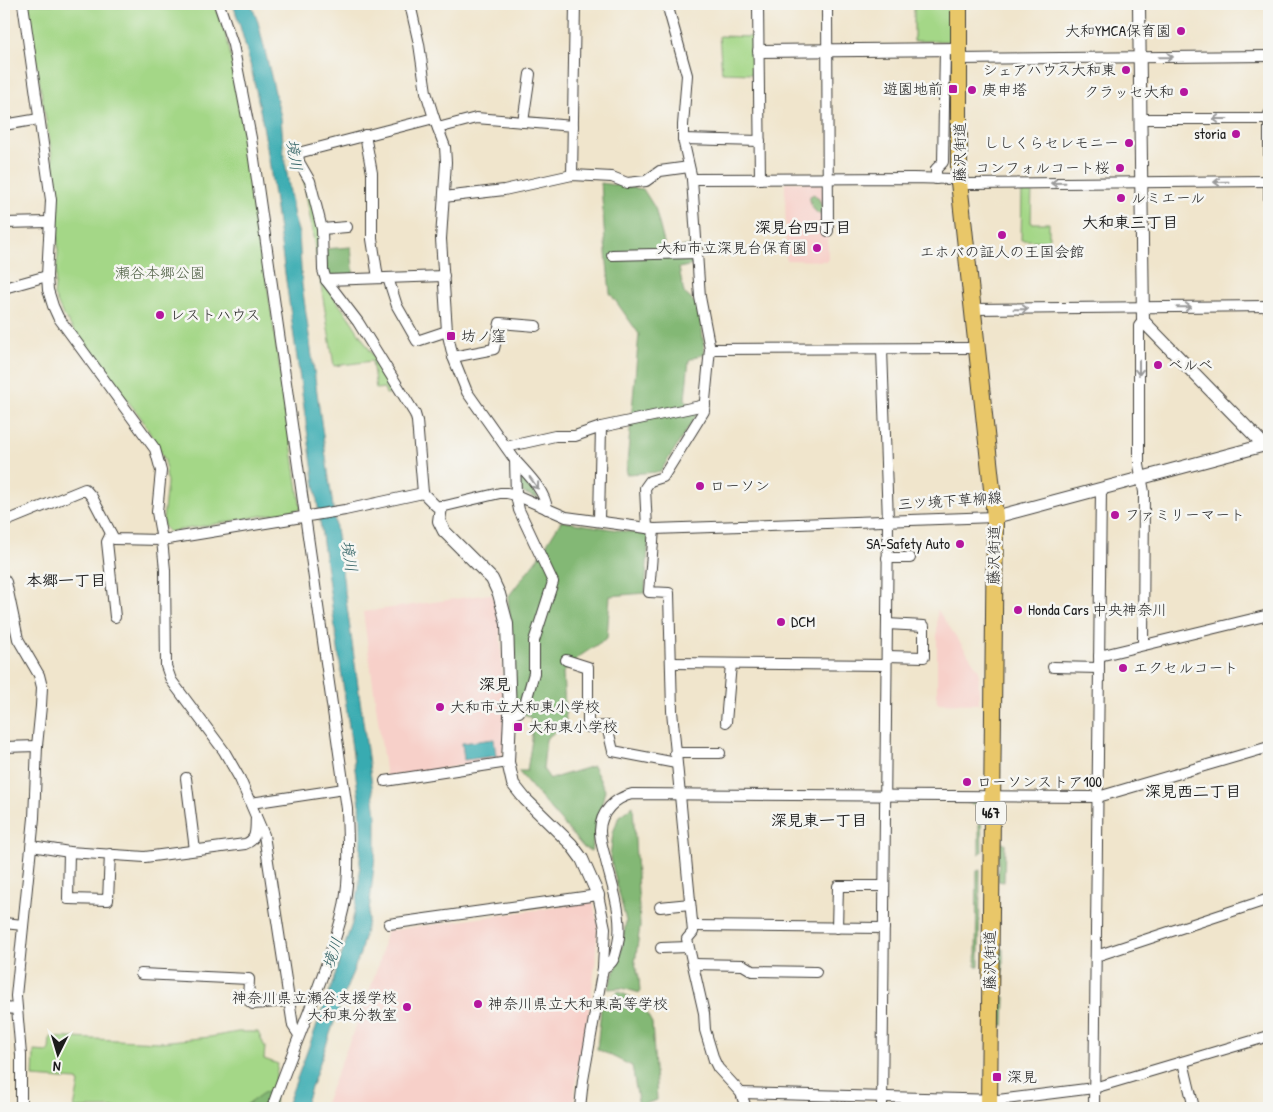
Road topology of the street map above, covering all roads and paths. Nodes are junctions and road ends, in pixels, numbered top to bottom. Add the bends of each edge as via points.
1 (23, 4) edge
2 (219, 4) edge
3 (410, 4) edge
4 (576, 4) edge
5 (666, 4) edge
6 (758, 4) edge
7 (827, 4) edge
8 (959, 4) edge
9 (1139, 4) edge
10 (827, 50) junction
11 (759, 51) junction
12 (955, 52) junction
13 (1269, 56) edge
14 (1140, 57) junction
15 (530, 74) dead end
16 (1269, 113) edge
17 (434, 118) junction
18 (39, 119) junction
19 (1140, 119) junction
20 (1269, 119) edge
21 (522, 122) junction
22 (4, 125) edge
23 (573, 126) junction
24 (438, 128) junction
25 (364, 135) junction
26 (683, 140) junction
27 (760, 141) junction
28 (690, 167) junction
29 (572, 175) junction
30 (692, 179) junction
31 (760, 179) junction
32 (828, 179) junction
33 (936, 179) junction
34 (1269, 181) edge
35 (959, 182) junction
36 (1141, 182) junction
37 (444, 197) junction
38 (1269, 208) edge
39 (50, 222) junction
40 (4, 223) edge
41 (348, 227) dead end
42 (322, 229) junction
43 (828, 230) dead end
44 (697, 253) junction
45 (612, 255) dead end
46 (47, 276) junction
47 (444, 276) junction
48 (383, 278) junction
49 (326, 280) junction
50 (4, 288) edge
51 (1269, 306) edge
52 (1143, 307) junction
53 (973, 309) junction
54 (1143, 321) junction
55 (536, 326) dead end
56 (447, 331) junction
57 (976, 348) junction
58 (710, 349) junction
59 (882, 349) junction
60 (453, 357) junction
61 (705, 405) junction
62 (601, 427) junction
63 (1266, 444) edge
64 (506, 447) junction
65 (516, 460) junction
66 (1142, 479) junction
67 (1101, 489) junction
68 (423, 493) junction
69 (516, 495) junction
70 (441, 507) junction
71 (547, 509) junction
72 (306, 516) junction
73 (994, 517) junction
74 (599, 520) junction
75 (888, 521) junction
76 (4, 522) edge
77 (651, 528) junction
78 (111, 534) junction
79 (162, 540) junction
80 (888, 558) junction
81 (910, 558) dead end
82 (4, 578) edge
83 (8, 614) edge
84 (1269, 615) edge
85 (114, 617) dead end
86 (887, 624) junction
87 (1143, 645) junction
88 (1099, 656) junction
89 (566, 660) dead end
90 (886, 661) junction
91 (671, 663) junction
92 (731, 664) junction
93 (1054, 667) dead end
94 (1099, 668) junction
95 (510, 715) junction
96 (726, 722) dead end
97 (37, 746) junction
98 (4, 747) edge
99 (1269, 747) edge
100 (720, 753) dead end
101 (675, 758) junction
102 (508, 762) junction
103 (186, 778) dead end
104 (385, 781) dead end
105 (344, 789) junction
106 (680, 794) junction
107 (885, 796) junction
108 (991, 796) junction
109 (1098, 797) junction
110 (251, 803) junction
111 (256, 816) junction
112 (32, 846) junction
113 (195, 850) junction
114 (69, 852) junction
115 (110, 854) junction
116 (884, 886) junction
117 (598, 895) junction
118 (1269, 899) edge
119 (690, 904) junction
120 (660, 907) dead end
121 (4, 922) edge
122 (389, 924) dead end
123 (23, 925) junction
124 (693, 926) junction
125 (837, 928) junction
126 (884, 928) junction
127 (688, 947) junction
128 (661, 948) dead end
129 (1096, 956) junction
130 (693, 964) junction
131 (603, 968) junction
132 (816, 972) dead end
133 (141, 974) dead end
134 (288, 1001) junction
135 (4, 1008) edge
136 (18, 1009) junction
137 (299, 1035) junction
138 (1269, 1036) edge
139 (1183, 1062) junction
140 (1094, 1088) junction
141 (741, 1093) junction
142 (882, 1097) junction
143 (989, 1104) edge
144 (21, 1108) edge
145 (272, 1108) edge
146 (578, 1108) edge
147 (746, 1108) edge
148 (882, 1108) edge
149 (1094, 1108) edge
150 (1194, 1108) edge

1 - 18 street
2 - 72 street via 233,45 246,103
3 - 17 street
4 - 23 street
5 - 26 street via 687,75
6 - 11 street
7 - 10 street
8 - 12 highway, 藤沢街道 / 467
9 - 14 street
10 - 11 street
10 - 12 street
10 - 32 street
11 - 27 street
12 - 14 street
12 - 33 street via 943,162 936,169
12 - 35 highway, 藤沢街道 / 467
14 -> 13 street
14 - 19 street
15 - 21 street
16 - 20 street
17 - 24 street
17 - 25 street
18 - 22 street
18 - 39 street via 51,200
20 -> 19 street
19 - 36 street
20 - 34 street
21 - 23 street
21 - 24 street via 476,118
23 - 29 street
24 - 37 street via 445,146
25 - 42 street via 298,152 299,162 310,181
25 - 48 street via 372,173 372,239
26 - 27 street
26 - 28 street
27 - 31 street
28 - 29 street via 660,171 646,181 627,182 612,177
28 - 30 street
29 - 37 street via 504,190
30 - 31 street
30 - 44 street
31 - 32 street
32 - 33 street
32 - 43 street
33 - 35 street
34 -> 36 street
34 - 38 street
36 -> 35 street
35 - 53 highway, 藤沢街道 / 467
36 - 52 street
37 - 47 street via 441,239
39 - 40 street
39 - 46 street
41 - 42 street
42 - 49 street
44 - 45 street
44 - 58 street via 700,297
46 - 50 street
46 - 79 street via 48,290 58,317 155,449 161,471 157,512
47 - 48 street
47 - 56 street
48 - 49 street
48 - 56 street via 417,341
49 - 68 street via 363,329 414,414
52 -> 51 street
53 -> 52 street
52 - 54 street
53 - 57 highway, 藤沢街道 / 467
54 - 63 street
54 -> 66 street via 1139,326 1139,465
55 - 60 street via 500,323 494,349
56 - 60 street
57 - 59 street
57 - 73 highway, 藤沢街道 / 467
58 - 59 street
58 - 61 street
59 - 75 street
60 - 64 street via 466,392
61 - 62 street
61 - 77 street via 663,477 650,481 645,488
62 - 64 street via 575,436 555,436
62 - 74 street
63 - 66 street, 三ツ境下草柳線
64 - 65 street
65 - 69 street
65 -> 71 street via 546,500
66 - 67 street, 三ツ境下草柳線
66 - 87 street
67 - 73 street, 三ツ境下草柳線
67 - 88 street
68 - 70 street
68 - 72 street
69 - 70 street via 500,493
69 - 71 street, 三ツ境下草柳線
69 - 95 street via 519,510 553,582 534,641 534,674 526,701 519,712
70 - 95 street via 439,521 444,531 498,588 507,624
71 - 74 street, 三ツ境下草柳線 via 566,517
72 - 79 street
72 - 105 street
73 - 75 street, 三ツ境下草柳線
73 - 108 highway, 藤沢街道 / 467
74 - 77 street, 三ツ境下草柳線
75 - 77 street, 三ツ境下草柳線
75 - 80 street
76 - 78 street via 85,489
77 - 91 street via 649,592 669,593
78 - 79 street via 114,538
78 - 85 street via 107,542
79 - 110 street via 168,672 224,751
80 - 81 street
80 - 86 street
82 - 83 street
83 - 97 street via 42,687
84 - 87 street
86 - 90 street
86 - 90 street via 924,626 924,657
87 - 88 street
88 - 94 street
89 - 101 street via 588,667 588,727 607,726 613,751
90 - 92 street
90 - 107 street
91 - 92 street
91 - 101 street
92 - 96 street
93 - 94 street
94 - 109 street
95 - 102 street
97 - 98 street
97 - 112 street
99 - 109 street
100 - 101 street
101 - 106 street
102 - 104 street
102 - 117 street via 511,778 519,792 571,844 582,859
103 - 113 street
105 - 110 street
105 - 137 street via 348,862 341,919
106 - 107 street
106 - 119 street
106 - 131 street via 632,794 618,799 605,813 600,830 620,919 620,936 614,960
107 - 108 street
107 - 116 street
108 - 109 street
108 - 143 highway, 藤沢街道 / 467
109 - 129 street
110 - 111 street
111 - 113 street via 252,842
111 - 134 street via 264,835
112 - 114 street
112 - 123 street
113 - 115 street via 145,857
114 - 115 street
114 - 115 street via 68,899 108,900
116 - 125 street via 838,886
116 - 126 street
117 - 122 street
117 - 131 street via 605,928
118 - 129 street
119 - 120 street
119 - 124 street
121 - 123 street
123 - 136 street
124 - 125 street
124 - 127 street via 693,932 686,939
125 - 126 street
126 - 142 street
127 - 128 street
127 - 130 street
129 - 140 street
130 - 132 street via 743,965 753,972
130 - 141 street via 714,1060
131 - 146 street
133 - 134 street via 248,979 248,1000 253,1004
134 - 137 street via 293,1026
135 - 136 street
136 - 144 street
137 - 145 street
138 - 139 street
139 - 140 street
139 - 150 street
140 - 143 street
140 - 149 street
141 - 142 street
141 - 147 street
142 - 143 street
142 - 148 street

